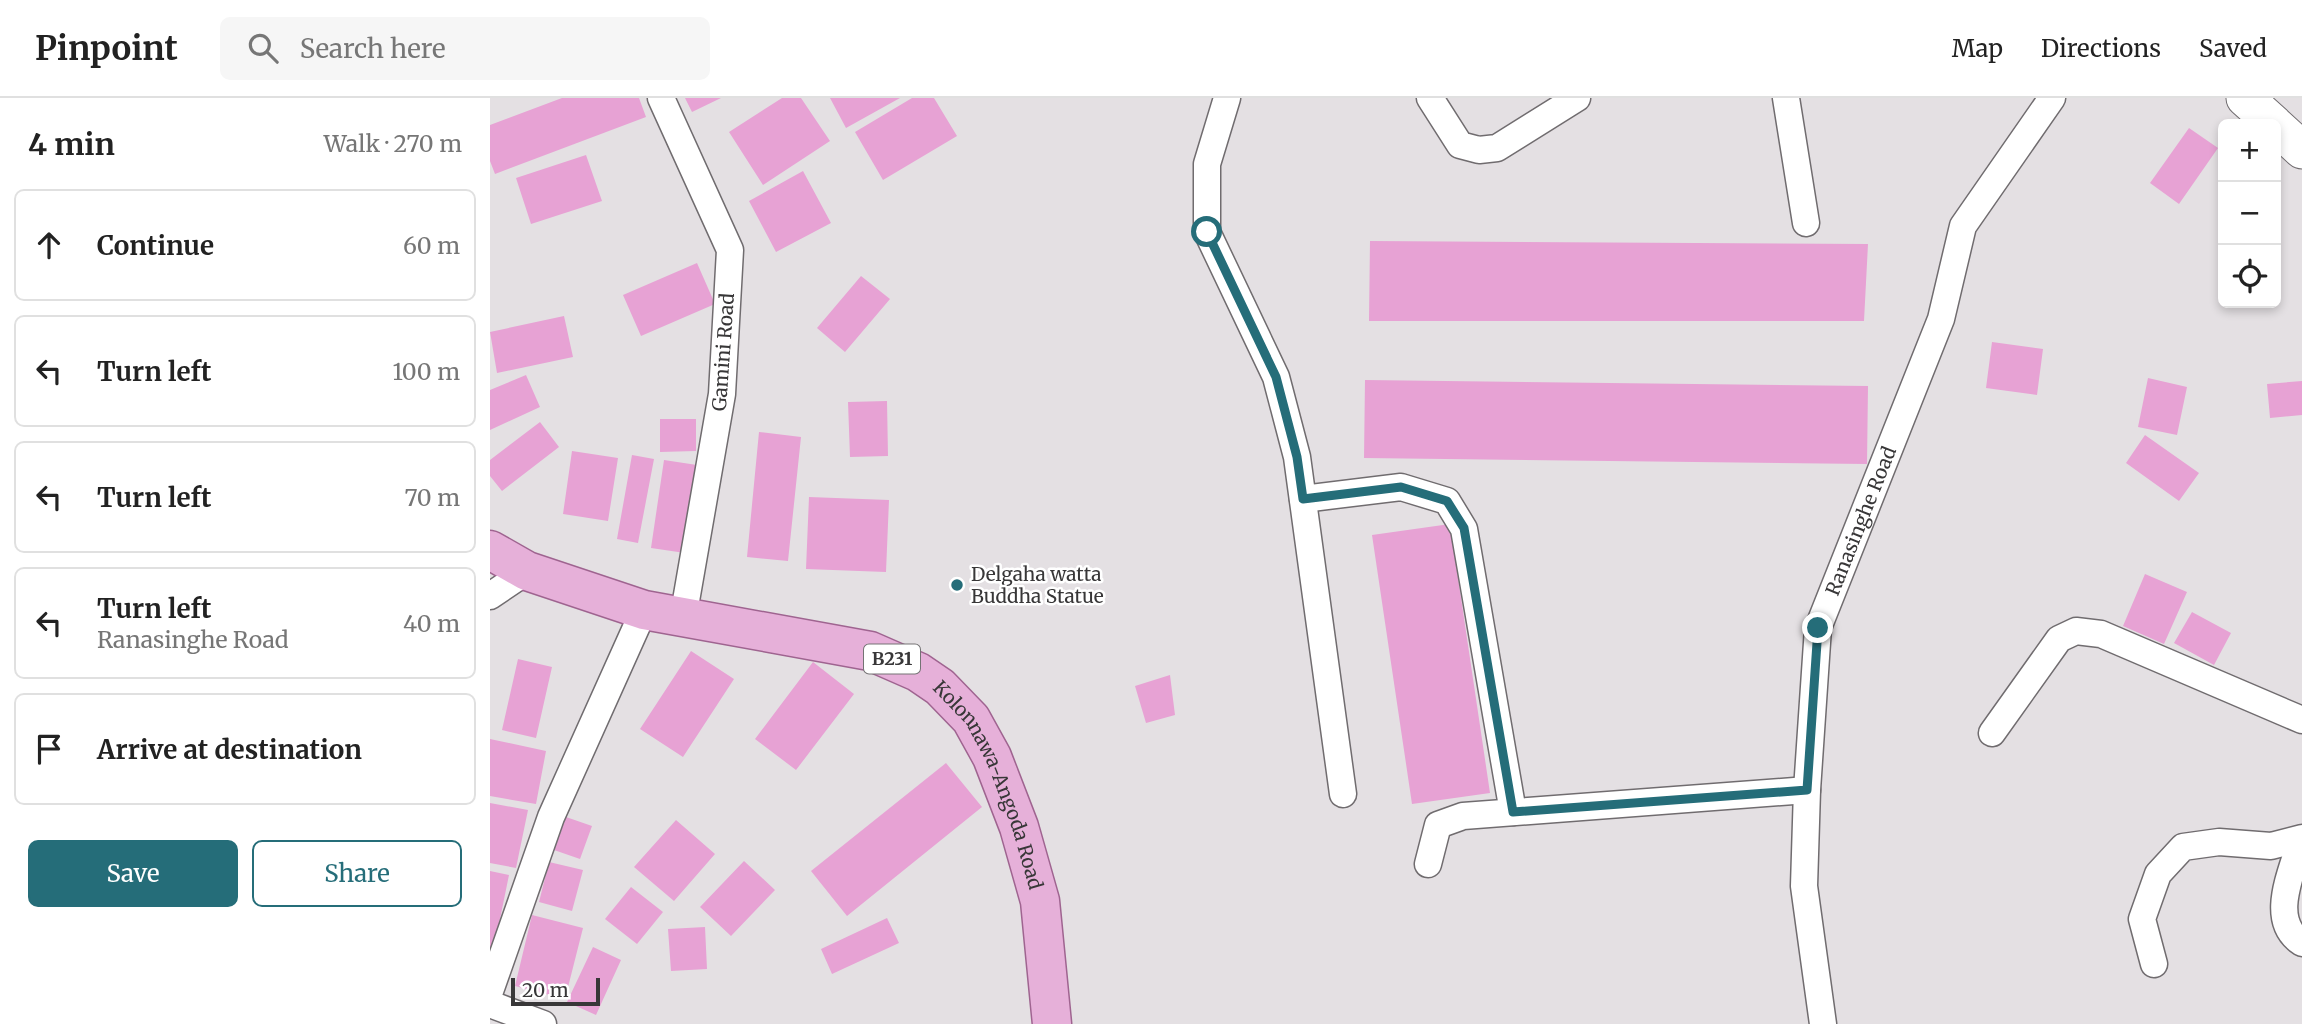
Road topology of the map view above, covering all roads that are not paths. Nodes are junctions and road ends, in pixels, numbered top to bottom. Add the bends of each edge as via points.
1 (661, 98) edge
2 (1227, 98) edge
3 (1430, 98) edge
4 (1577, 98) edge
5 (1786, 98) edge
6 (2052, 98) edge
7 (2245, 98) edge
8 (2268, 119) edge
9 (2281, 131) edge
10 (2302, 150) edge
11 (1806, 223) dead end
12 (1303, 499) junction
13 (490, 550) edge
14 (527, 571) junction
15 (490, 596) edge
16 (644, 610) junction
17 (683, 618) junction
18 (2302, 720) edge
19 (1992, 733) dead end
20 (1807, 790) junction
21 (1343, 794) dead end
22 (1513, 812) junction
23 (2302, 839) edge
24 (1428, 864) dead end
25 (2302, 943) edge
26 (2154, 964) dead end
27 (490, 991) edge
28 (490, 1004) edge
29 (543, 1024) edge
30 (1052, 1024) edge
31 (1823, 1024) edge

1 - 17 street, Gamini Road via 730,250 722,394
2 - 12 street via 1208,164 1207,232 1276,377
3 - 4 street via 1460,145 1479,150 1497,148
5 - 11 street
6 - 20 street, Ranasinghe Road via 1963,226 1941,319 1818,628
7 - 8 street
9 - 10 street
12 - 21 street
12 - 22 street via 1401,487 1447,501 1464,528
13 - 14 main road, Kolonnawa-Angoda Road / B231
14 - 15 street
14 - 16 main road, Kolonnawa-Angoda Road / B231
16 - 17 main road, Kolonnawa-Angoda Road / B231
16 - 27 street via 551,817
17 - 30 main road, Kolonnawa-Angoda Road / B231 via 870,651 918,672 971,719 992,757 1019,827 1040,901
18 - 19 street via 2101,634 2076,631 2059,639
20 - 22 street
20 - 31 street, Ranasinghe Road via 1804,886
22 - 24 street via 1463,816 1438,825
23 - 25 street via 2283,907 2286,926
23 - 26 street via 2271,846 2220,842 2183,847 2158,874 2142,919
28 - 29 street

